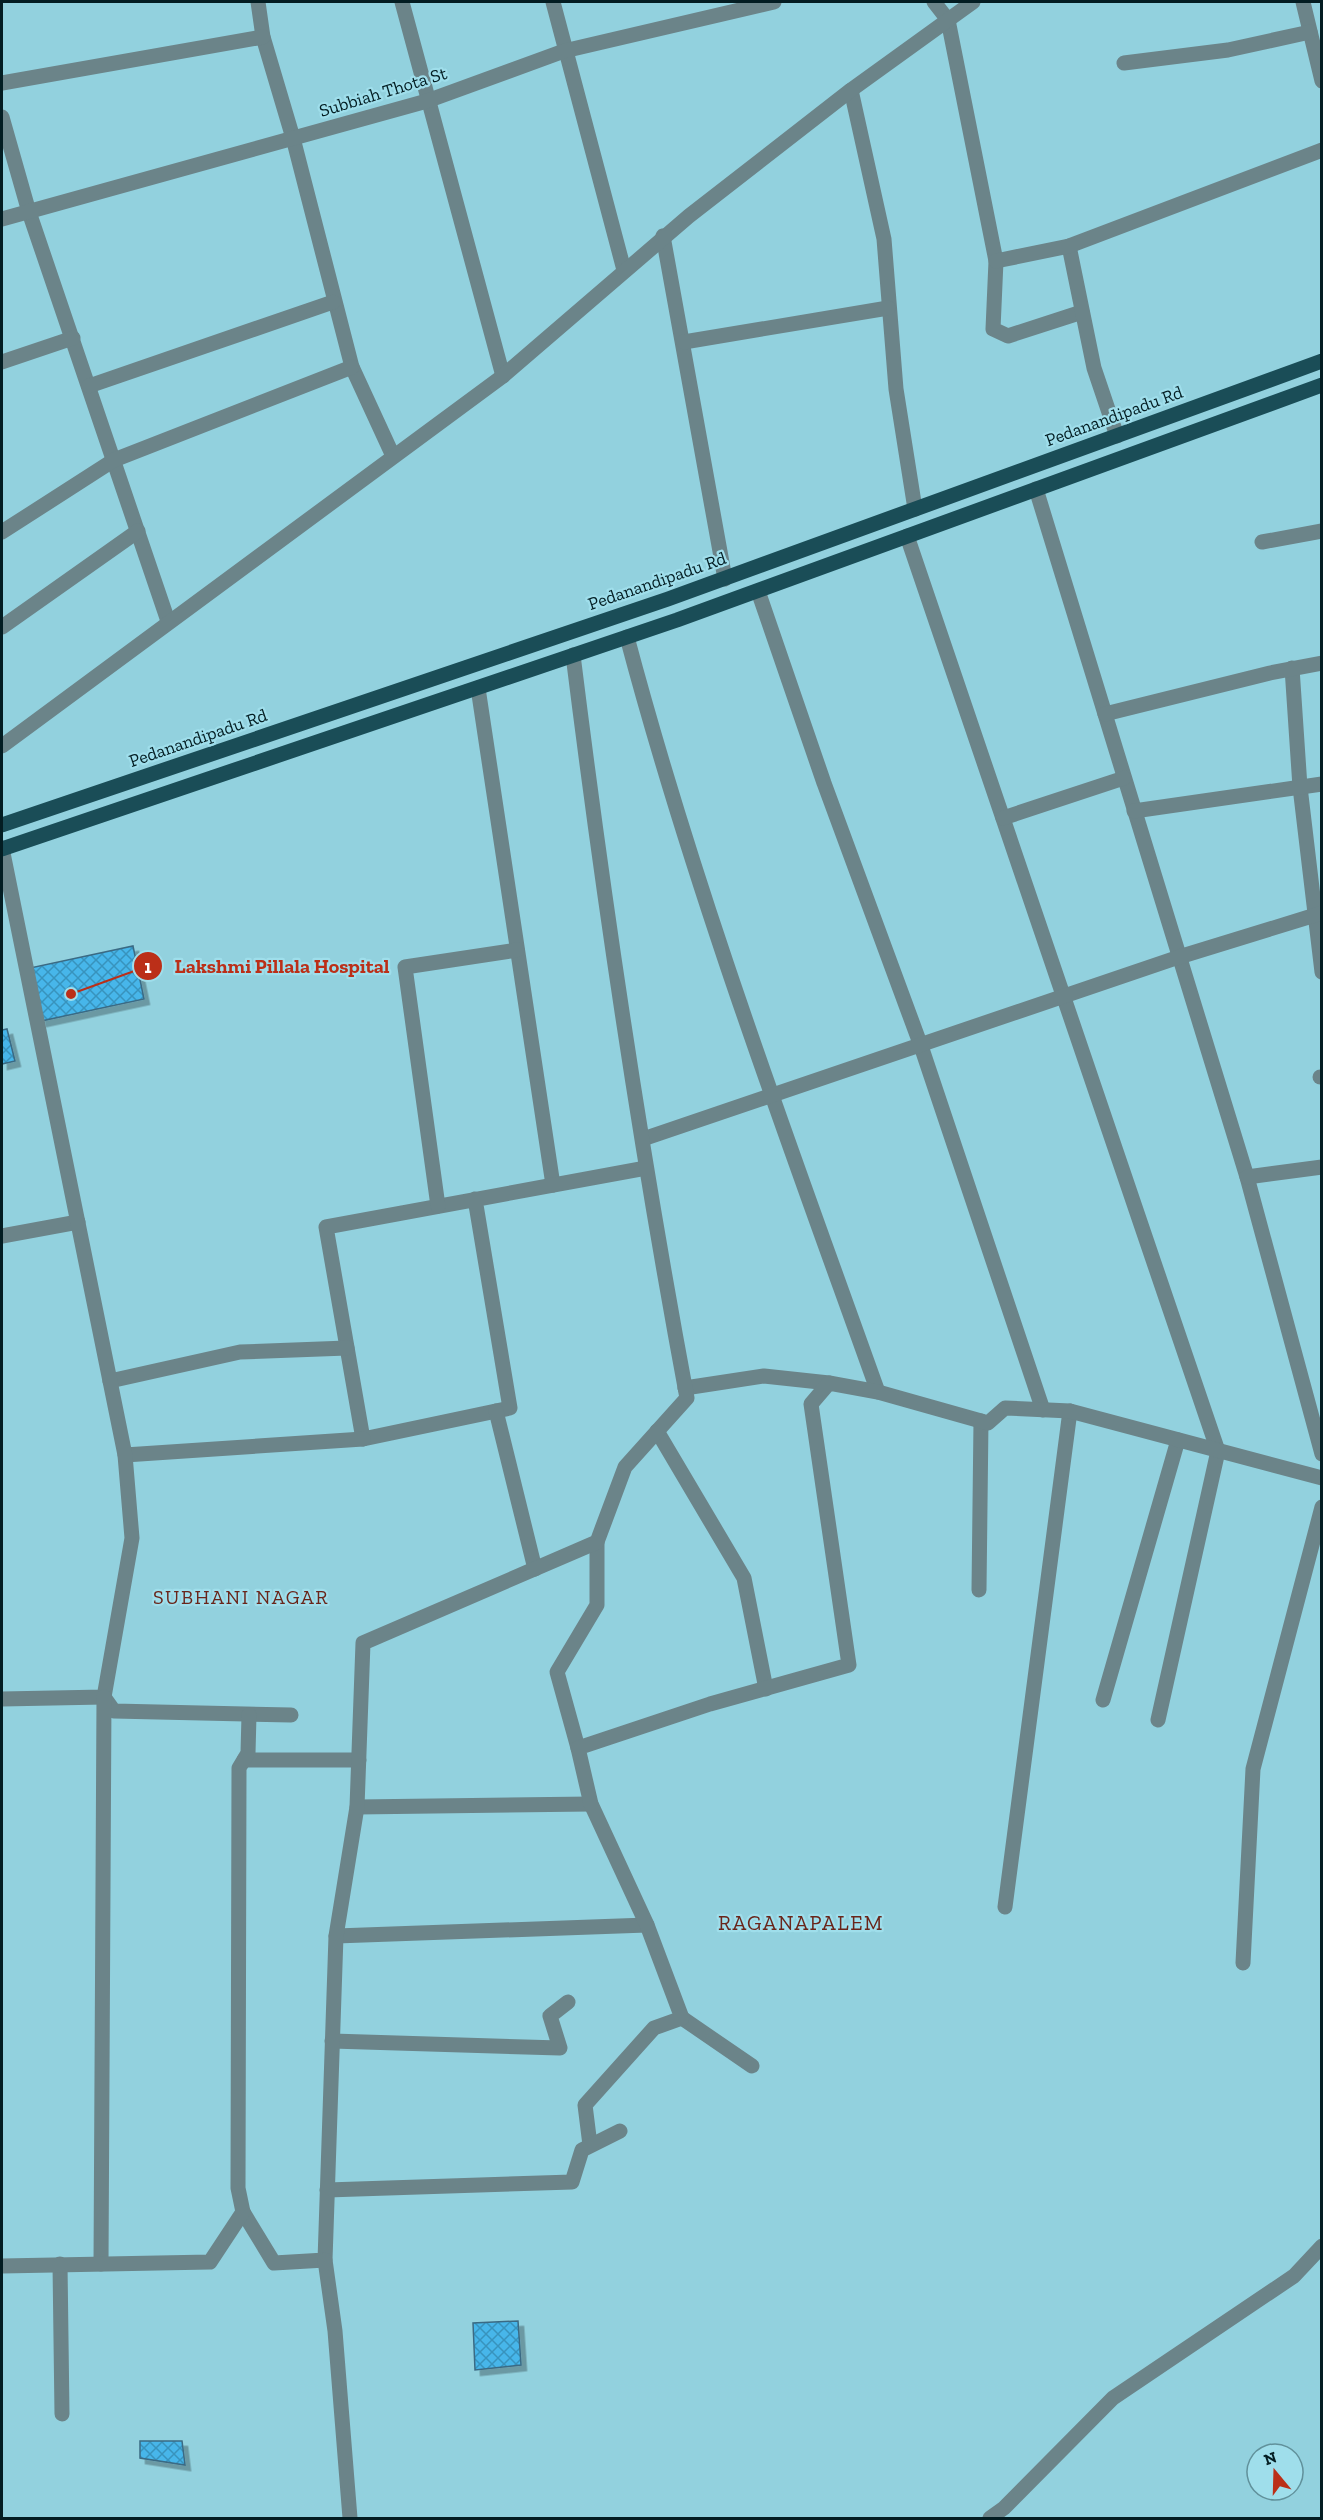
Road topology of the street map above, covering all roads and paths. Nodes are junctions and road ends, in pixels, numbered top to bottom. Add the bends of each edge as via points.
1 (258, 2) edge
2 (402, 2) edge
3 (554, 2) edge
4 (774, 2) edge
5 (934, 2) edge
6 (973, 2) edge
7 (1303, 2) edge
8 (948, 20) junction
9 (1310, 32) junction
10 (263, 37) junction
11 (564, 51) junction
12 (1124, 63) dead end
13 (1322, 81) edge
14 (2, 83) edge
15 (851, 90) junction
16 (427, 101) junction
17 (2, 117) edge
18 (293, 138) junction
19 (1322, 150) edge
20 (29, 212) junction
21 (2, 219) edge
22 (663, 236) junction
23 (1069, 246) junction
24 (996, 261) junction
25 (624, 270) junction
26 (333, 302) junction
27 (888, 308) junction
28 (1082, 312) junction
29 (72, 338) junction
30 (684, 342) junction
31 (1322, 361) edge
32 (2, 362) edge
33 (352, 368) junction
34 (502, 376) junction
35 (1322, 385) edge
36 (89, 386) junction
37 (1117, 436) junction
38 (393, 456) junction
39 (114, 460) junction
40 (1036, 489) junction
41 (915, 509) junction
42 (138, 531) junction
43 (1322, 531) edge
44 (2, 532) edge
45 (907, 536) junction
46 (1262, 542) dead end
47 (725, 579) junction
48 (758, 591) junction
49 (168, 621) junction
50 (2, 627) edge
51 (627, 637) junction
52 (573, 655) junction
53 (1322, 663) edge
54 (1292, 668) junction
55 (478, 688) junction
56 (1105, 714) junction
57 (2, 746) edge
58 (1124, 778) junction
59 (1322, 783) edge
60 (1300, 787) junction
61 (1134, 811) junction
62 (1003, 818) junction
63 (2, 825) edge
64 (2, 849) edge
65 (1319, 914) edge
66 (517, 950) junction
67 (1179, 957) junction
68 (1322, 972) edge
69 (1064, 998) junction
70 (921, 1046) junction
71 (772, 1097) junction
72 (643, 1139) junction
73 (1322, 1167) edge
74 (646, 1168) junction
75 (1247, 1177) junction
76 (553, 1185) junction
77 (475, 1199) junction
78 (438, 1206) junction
79 (78, 1222) junction
80 (2, 1236) edge
81 (347, 1348) junction
82 (110, 1381) junction
83 (829, 1383) junction
84 (685, 1388) junction
85 (878, 1392) junction
86 (1043, 1410) junction
87 (496, 1411) junction
88 (1070, 1411) junction
89 (981, 1421) junction
90 (657, 1431) junction
91 (363, 1439) junction
92 (1178, 1440) junction
93 (1218, 1451) junction
94 (1322, 1454) edge
95 (125, 1455) junction
96 (1322, 1478) edge
97 (1322, 1507) edge
98 (597, 1542) junction
99 (535, 1569) junction
100 (979, 1590) dead end
101 (766, 1689) junction
102 (104, 1697) junction
103 (2, 1699) edge
104 (1103, 1700) dead end
105 (249, 1715) junction
106 (291, 1716) dead end
107 (1158, 1720) dead end
108 (578, 1748) junction
109 (244, 1760) junction
110 (359, 1760) junction
111 (591, 1804) junction
112 (357, 1807) junction
113 (1005, 1907) dead end
114 (647, 1925) junction
115 (336, 1936) junction
116 (1243, 1963) dead end
117 (568, 2002) dead end
118 (682, 2018) junction
119 (332, 2041) junction
120 (752, 2066) dead end
121 (620, 2132) dead end
122 (590, 2145) junction
123 (327, 2190) junction
124 (243, 2212) junction
125 (1322, 2246) edge
126 (325, 2260) junction
127 (60, 2264) junction
128 (101, 2264) junction
129 (2, 2266) edge
130 (62, 2414) dead end
131 (350, 2518) edge
132 (990, 2518) edge

1 - 10 street
2 - 16 street
3 - 11 street
4 - 11 street, Subbiah Thota St
5 - 8 street
6 - 8 street
7 - 9 street
8 - 15 street
8 - 24 street
9 - 12 street via 1227,50
9 - 13 street
10 - 14 street
10 - 18 street
11 - 16 street, Subbiah Thota St
11 - 25 street
15 - 22 street
15 - 27 street via 884,239
16 - 18 street, Subbiah Thota St
16 - 34 street
17 - 20 street
18 - 20 street, Subbiah Thota St
18 - 26 street
19 - 23 street
20 - 21 street, Subbiah Thota St
20 - 29 street
22 - 25 street
22 - 30 street
23 - 24 street
23 - 28 street
24 - 28 street via 993,329 1008,336
25 - 34 street
26 - 33 street
26 - 36 street
27 - 30 street
27 - 41 street
28 - 37 street via 1094,368
29 - 32 street
29 - 36 street
30 - 47 street
31 - 37 main road, Pedanandipadu Rd
33 - 38 street
33 - 39 street
34 - 38 street
35 - 40 main road
36 - 39 street
37 - 41 main road, Pedanandipadu Rd
38 - 49 street
39 - 42 street
39 - 44 street
40 - 45 main road
40 - 56 street
41 - 47 main road, Pedanandipadu Rd
42 - 49 street
42 - 50 street
43 - 46 street
45 - 48 main road
45 - 62 street
47 - 63 main road, Pedanandipadu Rd
48 - 51 main road
48 - 70 street
49 - 57 street
51 - 52 main road
51 - 71 street via 653,735
52 - 55 main road
52 - 72 street via 600,867
53 - 54 street
54 - 56 street
54 - 60 street
55 - 64 main road
55 - 66 street
56 - 58 street
58 - 61 street
58 - 62 street
59 - 60 street
60 - 61 street
60 - 65 street
61 - 67 street
62 - 69 street
64 - 79 street
65 - 67 street
65 - 68 street
66 - 76 street
66 - 78 street via 405,967
67 - 69 street
67 - 75 street
69 - 70 street
69 - 93 street
70 - 71 street
70 - 86 street
71 - 72 street
71 - 85 street
72 - 74 street
73 - 75 street
74 - 76 street
74 - 84 street
75 - 94 street
76 - 77 street
77 - 78 street
77 - 87 street via 510,1408
78 - 81 street via 326,1227
79 - 80 street
79 - 82 street
81 - 82 street via 240,1352
81 - 91 street
82 - 95 street
83 - 84 street via 764,1376
83 - 85 street
83 - 101 street via 811,1404 849,1665
84 - 90 street via 687,1398
85 - 89 street
86 - 88 street
86 - 89 street via 1005,1408 988,1423
87 - 91 street
87 - 99 street
88 - 92 street
88 - 113 street
89 - 100 street
90 - 98 street via 625,1467
90 - 101 street via 744,1578
91 - 95 street
92 - 93 street
92 - 104 street
93 - 96 street
93 - 107 street
95 - 102 street via 132,1538
97 - 116 street via 1253,1768
98 - 99 street
98 - 108 street via 597,1605 557,1672
99 - 110 street via 363,1643
101 - 108 street
102 - 103 street
102 - 105 street via 114,1711
102 - 128 street
105 - 106 street
105 - 109 street via 248,1753
108 - 111 street
109 - 110 street
109 - 124 street via 239,1768 238,2140 238,2188
110 - 112 street
111 - 112 street
111 - 114 street
112 - 115 street
114 - 115 street
114 - 118 street
115 - 119 street
117 - 119 street via 550,2016 560,2048
118 - 120 street
118 - 122 street via 654,2028 585,2105
119 - 123 street
121 - 122 street
122 - 123 street via 582,2150 572,2182
123 - 126 street
124 - 126 street via 274,2263
124 - 128 street via 210,2262
125 - 132 street via 1294,2276 1113,2398
126 - 131 street via 335,2331
127 - 128 street
127 - 129 street
127 - 130 street

